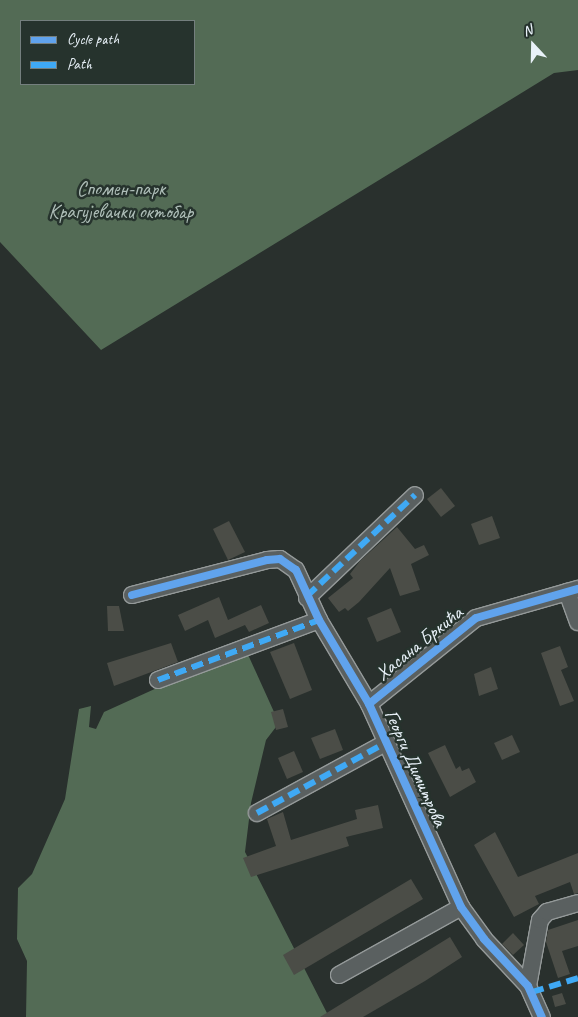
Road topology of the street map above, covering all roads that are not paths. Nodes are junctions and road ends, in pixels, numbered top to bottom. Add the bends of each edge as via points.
1 (415, 495) dead end
2 (573, 591) edge
3 (132, 595) dead end
4 (307, 598) junction
5 (319, 620) junction
6 (578, 622) edge
7 (158, 680) dead end
8 (369, 704) junction
9 (387, 742) junction
10 (257, 813) dead end
11 (578, 904) edge
12 (461, 907) junction
13 (339, 975) dead end
14 (528, 986) junction
15 (542, 1017) edge

1 - 4 street
2 - 6 street
2 - 8 street, Хасана Бркића via 476,618
3 - 4 street, Георги Димитрова via 280,559 296,570
4 - 5 street, Георги Димитрова
5 - 7 street
5 - 8 street, Георги Димитрова
8 - 9 street, Георги Димитрова
9 - 10 street
9 - 12 street, Георги Димитрова
11 - 14 street via 547,912 540,920
12 - 13 street
12 - 14 street, Георги Димитрова via 484,939
14 - 15 street, Георги Димитрова

